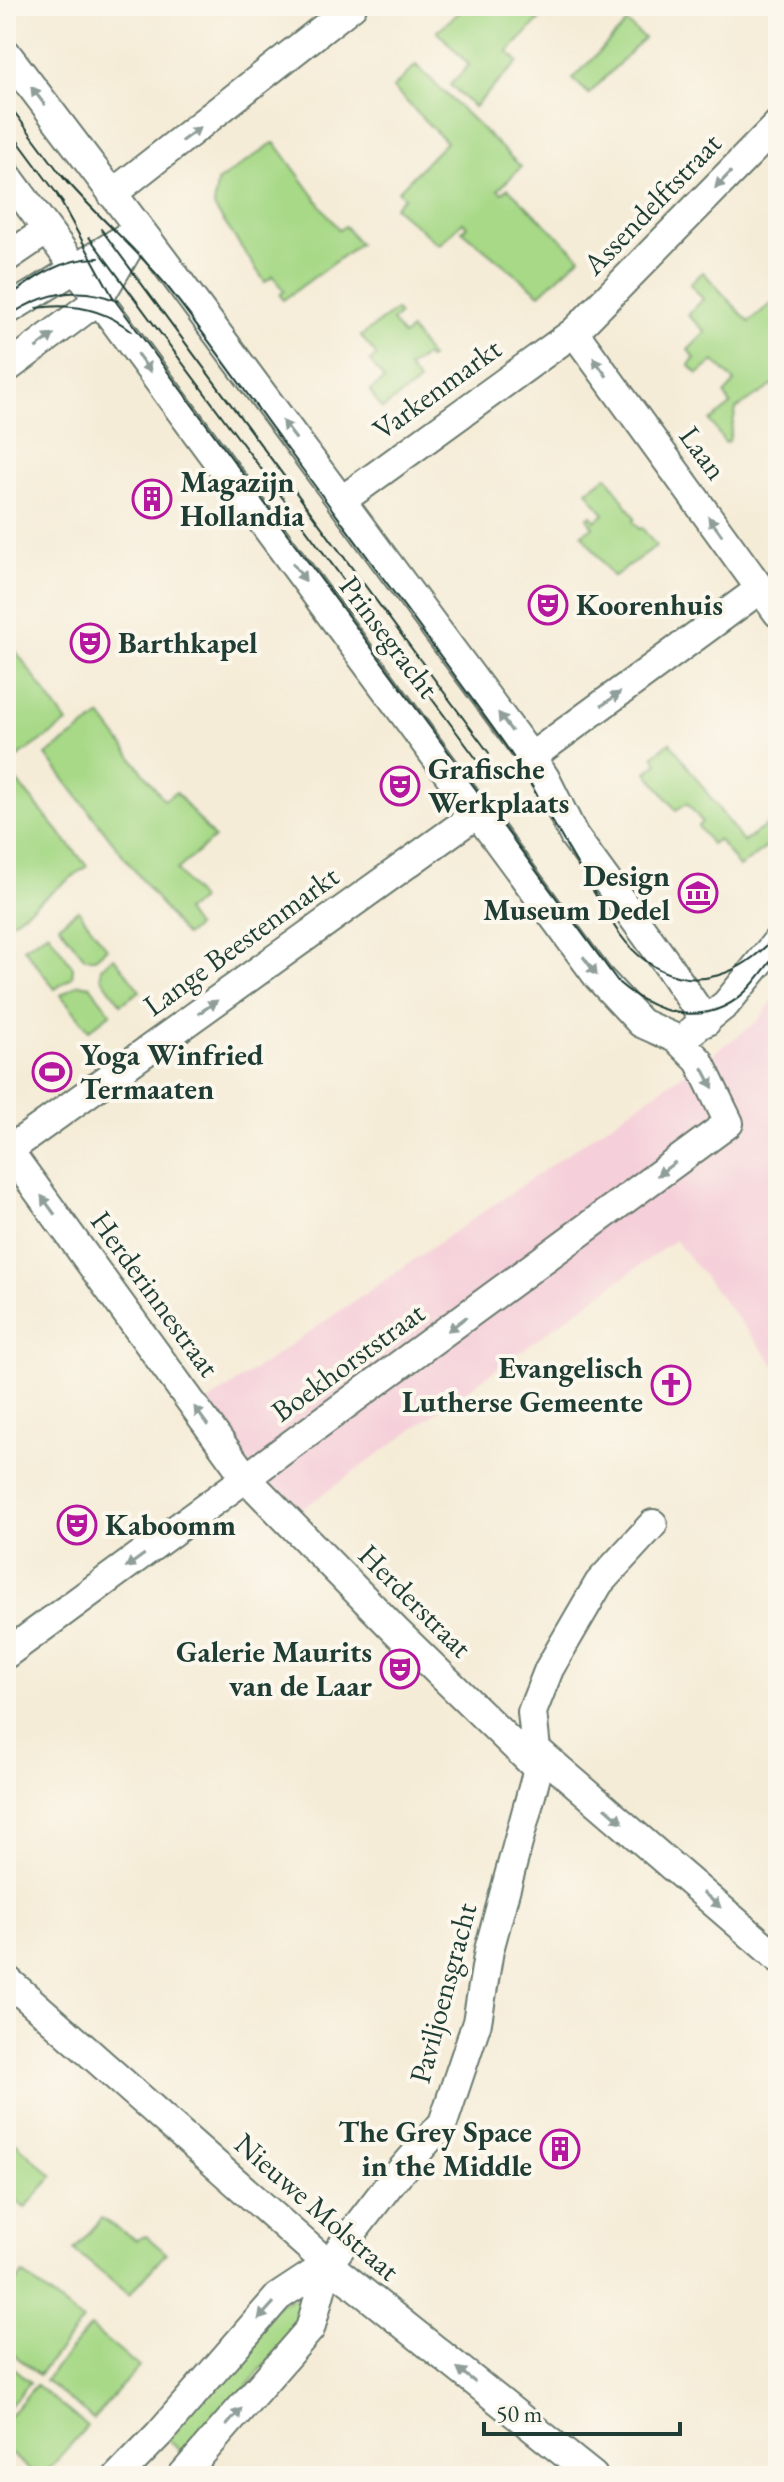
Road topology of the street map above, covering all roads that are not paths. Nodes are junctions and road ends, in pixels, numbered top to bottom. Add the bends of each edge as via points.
1 (352, 6) edge
2 (6, 53) edge
3 (778, 124) edge
4 (6, 174) edge
5 (112, 194) junction
6 (47, 230) junction
7 (139, 230) junction
8 (6, 258) edge
9 (76, 269) junction
10 (98, 300) junction
11 (6, 311) edge
12 (574, 332) junction
13 (6, 369) edge
14 (350, 495) junction
15 (760, 589) junction
16 (778, 613) edge
17 (531, 757) junction
18 (471, 818) junction
19 (778, 940) edge
20 (706, 1022) junction
21 (677, 1039) junction
22 (729, 1123) joint
23 (7, 1150) edge
24 (247, 1479) junction
25 (653, 1524) dead end
26 (6, 1654) edge
27 (537, 1759) junction
28 (778, 1958) edge
29 (6, 1979) edge
30 (328, 2264) junction
31 (128, 2472) edge
32 (182, 2476) edge
33 (593, 2476) edge

5 -> 1 street
5 -> 2 street, Prinsegracht
3 -> 12 street, Assendelftstraat
4 - 6 street, Prinsegracht
5 - 7 street, Prinsegracht
6 - 8 street
6 - 9 street, Prinsegracht
7 - 9 street
7 - 10 street
14 -> 7 street, Prinsegracht
9 - 10 street, Prinsegracht
9 - 11 street
13 -> 10 street
10 -> 18 street, Prinsegracht
12 - 14 street, Varkenmarkt
15 -> 12 street, Laan
17 -> 14 street, Prinsegracht
15 - 16 street, Laan
17 -> 15 street
17 - 20 street, Prinsegracht via 574,836
18 -> 21 street, Prinsegracht via 608,990 641,1023
23 -> 18 street, Lange Beestenmarkt
19 - 20 street
20 - 21 street
21 -> 22 street, Prinsegracht via 699,1061
22 -> 24 street, Boekhorststraat
24 -> 23 street, Herderinnestraat
24 -> 26 street, Boekhorststraat
24 - 27 street, Herderstraat via 396,1631
25 - 27 street via 599,1583 549,1669 532,1712
27 -> 28 street, Herderstraat
27 - 30 street, Paviljoensgracht via 489,1950 477,2022 443,2123
29 - 30 street, Nieuwe Molstraat
30 -> 31 street, Paviljoensgracht via 278,2297
32 -> 30 street, Paviljoensgracht via 310,2329
33 -> 30 street, Nieuwe Molstraat

